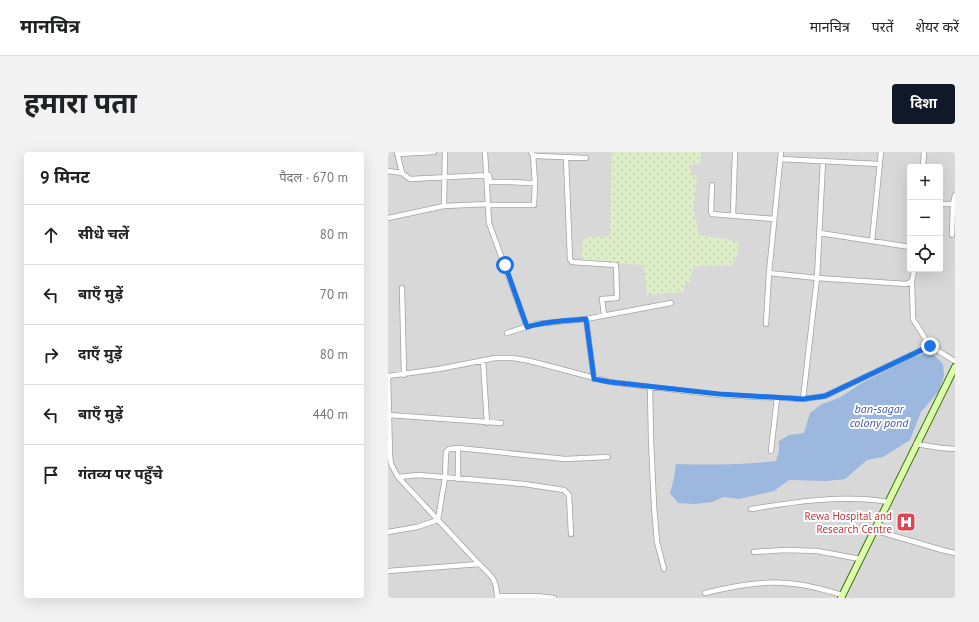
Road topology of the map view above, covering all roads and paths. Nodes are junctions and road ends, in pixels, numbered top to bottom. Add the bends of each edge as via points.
1 (434, 152) edge
2 (445, 152) edge
3 (484, 152) edge
4 (735, 152) edge
5 (781, 152) edge
6 (880, 152) edge
7 (924, 152) edge
8 (397, 153) edge
9 (532, 153) edge
10 (566, 158) junction
11 (586, 158) dead end
12 (780, 159) junction
13 (823, 161) junction
14 (880, 164) junction
15 (923, 164) edge
16 (388, 171) edge
17 (402, 173) junction
18 (486, 175) junction
19 (445, 178) junction
20 (535, 183) junction
21 (712, 185) dead end
22 (955, 195) edge
23 (488, 204) junction
24 (943, 204) edge
25 (953, 204) junction
26 (444, 206) junction
27 (733, 216) junction
28 (388, 218) edge
29 (774, 219) junction
30 (820, 233) junction
31 (952, 235) dead end
32 (872, 241) junction
33 (907, 247) edge
34 (914, 272) edge
35 (769, 273) junction
36 (817, 278) junction
37 (912, 281) junction
38 (402, 288) dead end
39 (671, 303) dead end
40 (604, 315) junction
41 (586, 319) junction
42 (766, 324) dead end
43 (527, 327) junction
44 (507, 333) dead end
45 (930, 346) junction
46 (483, 360) junction
47 (955, 361) edge
48 (955, 368) edge
49 (404, 374) junction
50 (388, 376) edge
51 (594, 379) junction
52 (650, 387) junction
53 (777, 398) junction
54 (803, 399) junction
55 (390, 415) junction
56 (487, 422) junction
57 (501, 423) dead end
58 (916, 444) junction
59 (458, 448) junction
60 (955, 449) edge
61 (771, 451) dead end
62 (608, 457) dead end
63 (445, 477) junction
64 (398, 478) junction
65 (458, 479) junction
66 (888, 502) junction
67 (751, 509) dead end
68 (438, 520) junction
69 (874, 530) junction
70 (388, 532) edge
71 (571, 534) dead end
72 (754, 552) dead end
73 (955, 553) edge
74 (860, 559) junction
75 (479, 564) junction
76 (664, 569) dead end
77 (388, 572) edge
78 (705, 593) dead end
79 (841, 596) edge
80 (497, 597) edge
81 (554, 598) edge

1 - 8 street
2 - 19 street
3 - 18 street
4 - 27 street
5 - 12 street
6 - 14 street
7 - 15 street
8 - 17 street
9 - 10 street via 537,156
9 - 20 street
10 - 11 street
10 - 40 street via 570,259 572,262 616,265 617,298 602,299
12 - 13 street
12 - 29 street
13 - 14 street
13 - 30 street
14 - 32 street
16 - 17 street
17 - 19 street via 410,179
18 - 19 street
18 - 20 street via 489,175 490,182
18 - 23 street
19 - 26 street
20 - 23 street via 534,205
21 - 27 street via 712,214
22 - 25 street
23 - 26 street
23 - 43 street via 489,223
24 - 25 street
25 - 31 street
26 - 28 street
27 - 29 street
29 - 35 street
30 - 32 street
30 - 36 street
32 - 33 street
34 - 37 street
35 - 36 street
35 - 42 street
36 - 37 street via 906,284
36 - 54 street
37 - 45 street via 913,319
38 - 49 street
39 - 40 street
40 - 41 street
41 - 43 street
41 - 51 street
43 - 44 street
45 - 47 street
45 - 54 street via 825,396
46 - 49 street
46 - 51 street via 495,358 530,361
46 - 56 street
48 - 58 main road
49 - 50 street
50 - 55 street
51 - 52 street
52 - 53 street
52 - 76 street via 654,506 657,542
53 - 54 street
53 - 61 street
55 - 56 street
55 - 64 street via 391,464
56 - 57 street
58 - 60 street
58 - 66 main road
59 - 62 street via 565,459
59 - 63 street via 446,452
59 - 65 street
63 - 64 street via 419,474
63 - 65 street
63 - 68 street
64 - 68 street
65 - 71 street via 564,490 569,495
66 - 67 street via 868,498 836,499
66 - 69 main road
68 - 70 street
68 - 75 street
69 - 73 street
69 - 74 main road
72 - 74 street via 818,551
74 - 79 main road
75 - 77 street
75 - 80 street via 495,580
78 - 79 street via 734,586 785,583 813,587
80 - 81 street

